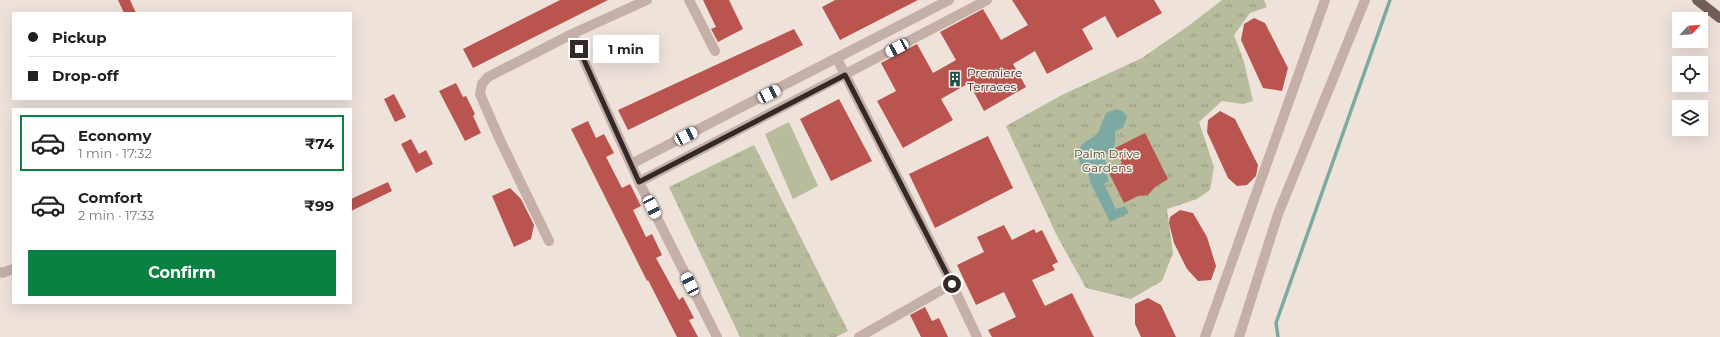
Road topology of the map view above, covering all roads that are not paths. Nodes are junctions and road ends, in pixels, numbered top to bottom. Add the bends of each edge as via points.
1 (647, 0) edge
2 (689, 0) edge
3 (949, 0) edge
4 (987, 0) edge
5 (1325, 0) edge
6 (1365, 0) edge
7 (1697, 0) edge
8 (1720, 18) edge
9 (572, 34) junction
10 (714, 51) dead end
11 (837, 59) junction
12 (845, 75) junction
13 (631, 164) junction
14 (639, 182) junction
15 (549, 241) dead end
16 (12, 269) edge
17 (0, 272) edge
18 (952, 284) junction
19 (717, 337) edge
20 (859, 337) edge
21 (977, 337) edge
22 (1205, 337) edge
23 (1239, 337) edge

1 - 9 street
2 - 10 street
3 - 11 street
4 - 12 street
5 - 22 street
6 - 23 street via 1278,214
7 - 8 main road
9 - 13 street
9 - 15 street via 488,77 482,84 480,94
11 - 12 street
11 - 13 street
12 - 14 street
12 - 18 street
13 - 14 street
14 - 19 street
16 - 17 street
18 - 20 street
18 - 21 street

